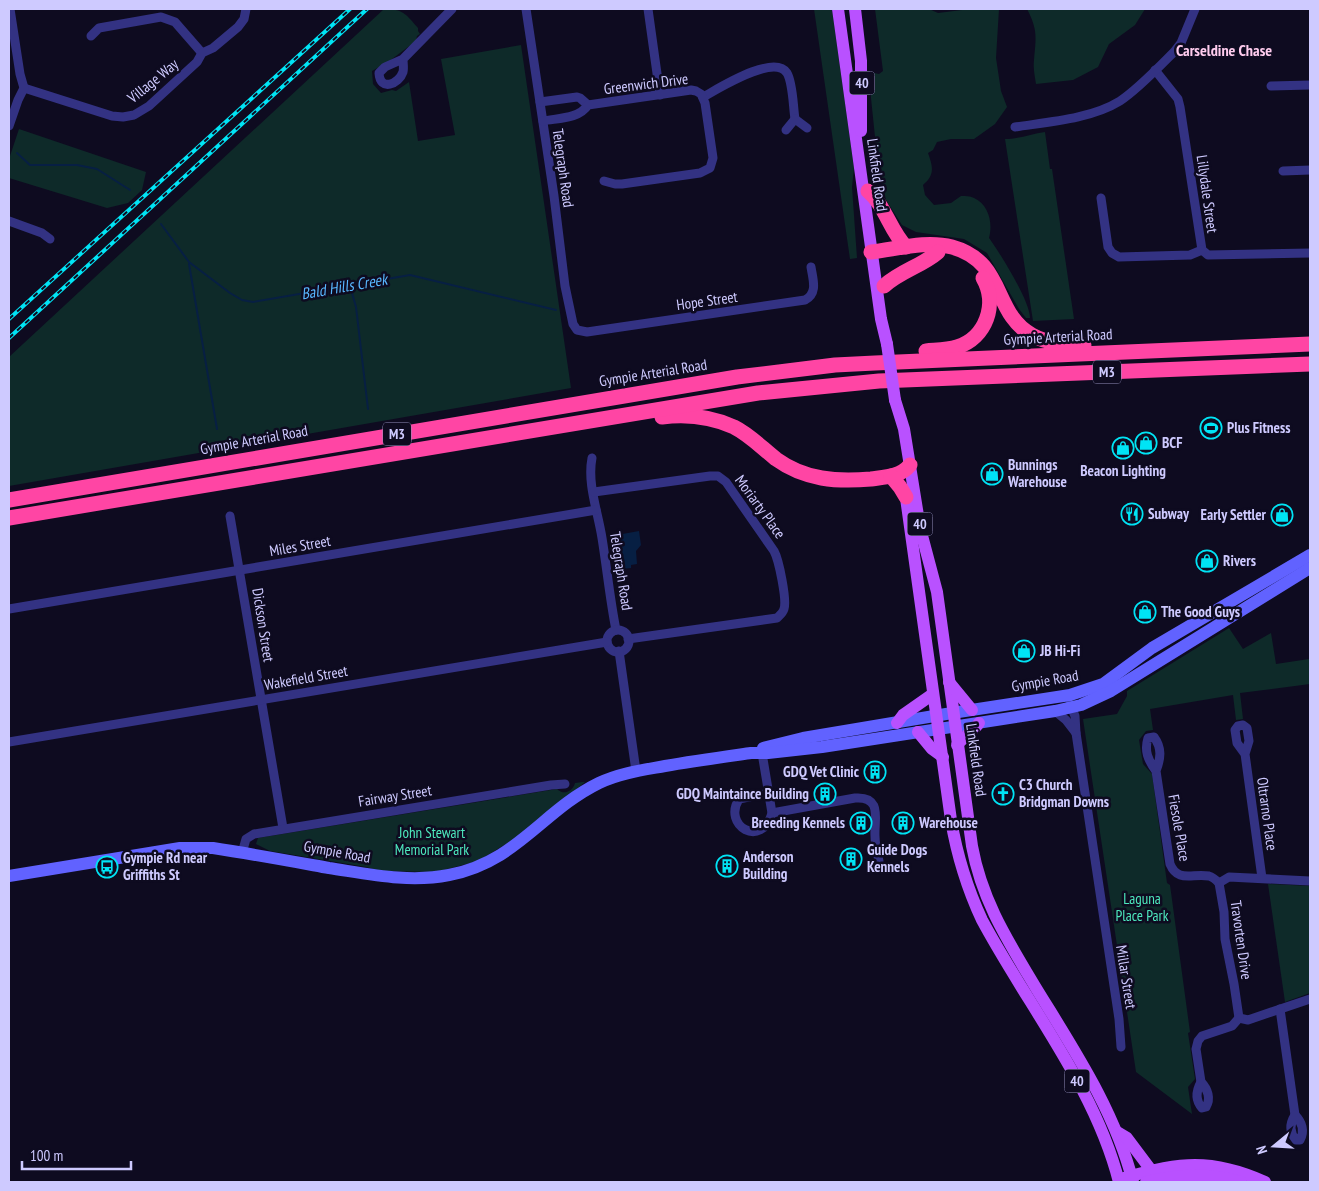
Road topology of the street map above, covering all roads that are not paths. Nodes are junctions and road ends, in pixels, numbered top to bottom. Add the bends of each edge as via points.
1 (10, 9) edge
2 (246, 9) edge
3 (452, 9) edge
4 (526, 9) edge
5 (648, 9) edge
6 (838, 9) edge
7 (855, 9) edge
8 (1195, 9) edge
9 (91, 36) dead end
10 (202, 53) junction
11 (403, 59) dead end
12 (1155, 70) junction
13 (1310, 85) edge
14 (1271, 86) dead end
15 (24, 88) junction
16 (660, 95) junction
17 (703, 97) junction
18 (540, 102) junction
19 (588, 105) junction
20 (795, 119) junction
21 (543, 121) junction
22 (9, 126) edge
23 (1015, 127) dead end
24 (807, 128) dead end
25 (786, 130) dead end
26 (1310, 170) edge
27 (1283, 171) dead end
28 (604, 181) dead end
29 (868, 191) junction
30 (1101, 198) dead end
31 (9, 221) edge
32 (50, 239) dead end
33 (906, 247) junction
34 (1202, 250) junction
35 (938, 252) junction
36 (1310, 253) edge
37 (876, 255) junction
38 (811, 267) dead end
39 (884, 286) junction
40 (577, 330) joint
41 (887, 344) junction
42 (1310, 344) edge
43 (1136, 352) junction
44 (907, 361) junction
45 (1310, 364) edge
46 (635, 413) junction
47 (592, 458) dead end
48 (901, 471) junction
49 (594, 492) junction
50 (906, 497) joint
51 (9, 500) edge
52 (596, 510) junction
53 (230, 516) dead end
54 (9, 518) edge
55 (1310, 555) edge
56 (1310, 568) edge
57 (240, 570) junction
58 (9, 609) edge
59 (616, 630) junction
60 (628, 639) junction
61 (607, 642) junction
62 (619, 651) junction
63 (949, 682) junction
64 (933, 694) junction
65 (1062, 697) junction
66 (262, 700) junction
67 (1072, 708) junction
68 (972, 710) junction
69 (1055, 711) junction
70 (952, 712) junction
71 (937, 716) junction
72 (897, 723) junction
73 (979, 723) junction
74 (955, 726) junction
75 (939, 729) junction
76 (918, 732) junction
77 (1076, 733) junction
78 (9, 742) edge
79 (957, 745) junction
80 (757, 753) junction
81 (1245, 754) dead end
82 (942, 757) junction
83 (636, 771) junction
84 (1156, 771) dead end
85 (565, 784) dead end
86 (769, 793) junction
87 (772, 813) junction
88 (283, 828) junction
89 (242, 853) junction
90 (879, 861) dead end
91 (9, 876) edge
92 (1262, 878) junction
93 (1310, 881) edge
94 (1219, 882) junction
95 (1310, 999) edge
96 (1280, 1009) junction
97 (1238, 1018) junction
98 (1121, 1047) dead end
99 (1201, 1082) dead end
100 (1295, 1115) dead end
101 (1117, 1132) junction
102 (1148, 1176) edge
103 (1132, 1179) edge
104 (1163, 1180) edge
105 (1119, 1181) edge
106 (1241, 1182) edge
107 (1265, 1182) edge

1 - 15 street
2 - 10 street, Village Way via 238,27
3 - 11 street
4 - 18 street, Telegraph Road
5 - 16 street
6 - 37 main road, Linkfield Road / 40
7 - 29 main road, Linkfield Road / 40 via 862,80 862,152
8 - 12 street via 1181,43
9 - 10 street via 99,28 161,17 175,22
10 - 15 street, Village Way via 197,62 149,106 123,118
12 - 23 street via 1121,101 1104,109
12 - 34 street, Lillydale Street via 1180,106
13 - 14 street
15 - 22 street
16 - 17 street, Greenwich Drive via 694,90
16 - 19 street, Greenwich Drive
17 - 20 street via 751,72 778,67 789,78
17 - 28 street, Greenwich Drive via 713,158 710,168 700,173 622,184
18 - 19 street, Greenwich Drive via 580,98
18 - 21 street, Telegraph Road
19 - 21 street, Greenwich Drive via 577,115
20 - 24 street
20 - 25 street
21 - 40 street, Telegraph Road via 565,286
26 - 27 street
29 - 33 highway
29 - 37 main road, Linkfield Road / 40
30 - 34 street via 1108,247 1112,254 1119,257 1190,255
31 - 32 street
33 - 37 highway
33 - 43 highway via 940,245 974,258 990,274 1012,318 1042,340 1118,345
34 - 36 street, Lillydale Street via 1208,255
35 - 37 highway
35 - 39 highway
35 - 44 highway via 961,258 982,274 989,291 989,312 981,329 969,341 951,349 924,351
37 - 39 main road, Linkfield Road / 40
37 - 41 main road, Linkfield Road / 40 via 881,319
38 - 40 street, Hope Street via 813,290 809,298 800,302 587,332
39 - 41 main road, Linkfield Road / 40
41 - 48 main road, Linkfield Road / 40, bridge via 895,400 904,429
42 - 43 highway, Gympie Arterial Road / M3
43 - 44 highway, Gympie Arterial Road / M3
44 - 51 highway, Gympie Arterial Road / M3 via 835,365 737,377
45 - 46 highway, M3 via 879,381 758,393
46 - 48 highway via 652,418 699,417 732,426 789,467 821,479 855,480
46 - 54 highway, M3
47 - 49 street, Telegraph Road via 590,471
48 - 50 highway via 900,487
48 - 63 main road, Linkfield Road / 40 via 937,592
49 - 52 street, Telegraph Road
49 - 60 street, Moriarty Place via 718,476 728,485 778,558 785,603 784,610 776,618
50 - 64 main road, 40
52 - 57 street, Miles Street
52 - 59 street, Telegraph Road
53 - 57 street, Dickson Street
55 - 65 main road, Gympie Road via 1152,648 1103,684
56 - 67 main road, Gympie Road via 1111,691
57 - 58 street, Miles Street
57 - 66 street, Dickson Street
59 - 60 street via 626,633
59 - 61 street via 608,636
60 - 62 street via 627,646
61 - 62 street via 612,650
61 - 66 street, Wakefield Street
62 - 83 street
63 - 68 main road
63 - 70 main road, Linkfield Road / 40
64 - 71 main road, 40
64 - 72 main road
65 - 67 street
65 - 68 main road, Gympie Road
66 - 78 street, Wakefield Street
66 - 88 street, Dickson Street
67 - 69 main road, Gympie Road
67 - 77 street, Millar Street
68 - 70 main road, Gympie Road
69 - 73 main road, Gympie Road
69 - 77 street
70 - 71 main road, Gympie Road
70 - 74 main road, Linkfield Road / 40
71 - 72 main road, Gympie Road
71 - 75 main road, 40
72 - 80 main road, Gympie Road via 786,741
73 - 74 main road, Gympie Road
73 - 79 main road
74 - 75 main road, Gympie Road
74 - 79 main road, Linkfield Road / 40
75 - 76 main road, Gympie Road
75 - 82 main road, 40
76 - 80 main road, Gympie Road
76 - 82 main road
77 - 98 street, Millar Street
79 - 101 main road, Linkfield Road / 40 via 974,857 988,903 1002,932 1092,1081
80 - 83 main road, Gympie Road
80 - 86 street
81 - 92 street, Oltrarno Place
82 - 105 main road, 40 via 956,848 976,908 1082,1089 1103,1133
83 - 89 main road, Gympie Road via 604,780 580,794 495,859 449,875 390,878
84 - 94 street, Fiesole Place via 1173,872 1211,876
85 - 88 street, Fairway Street
86 - 87 street
86 - 87 street via 739,799 735,815 742,828 756,832 764,828
87 - 90 street via 855,798 866,799 876,809 875,838
88 - 89 street, Fairway Street via 249,836 244,841
89 - 91 main road, Gympie Road via 189,847
92 - 93 street, Travorten Drive
92 - 94 street, Travorten Drive via 1229,877
94 - 97 street, Travorten Drive
95 - 96 street
96 - 97 street via 1248,1020
96 - 100 street
97 - 99 street via 1232,1026 1202,1036 1198,1042 1196,1049
101 - 102 main road, 40 via 1126,1138
101 - 103 main road, Linkfield Road / 40
102 - 103 main road, 40
102 - 104 main road, 40
102 - 107 main road, 40 via 1175,1166 1205,1165 1238,1171
103 - 105 main road, 40
104 - 106 main road, 40 via 1204,1175

